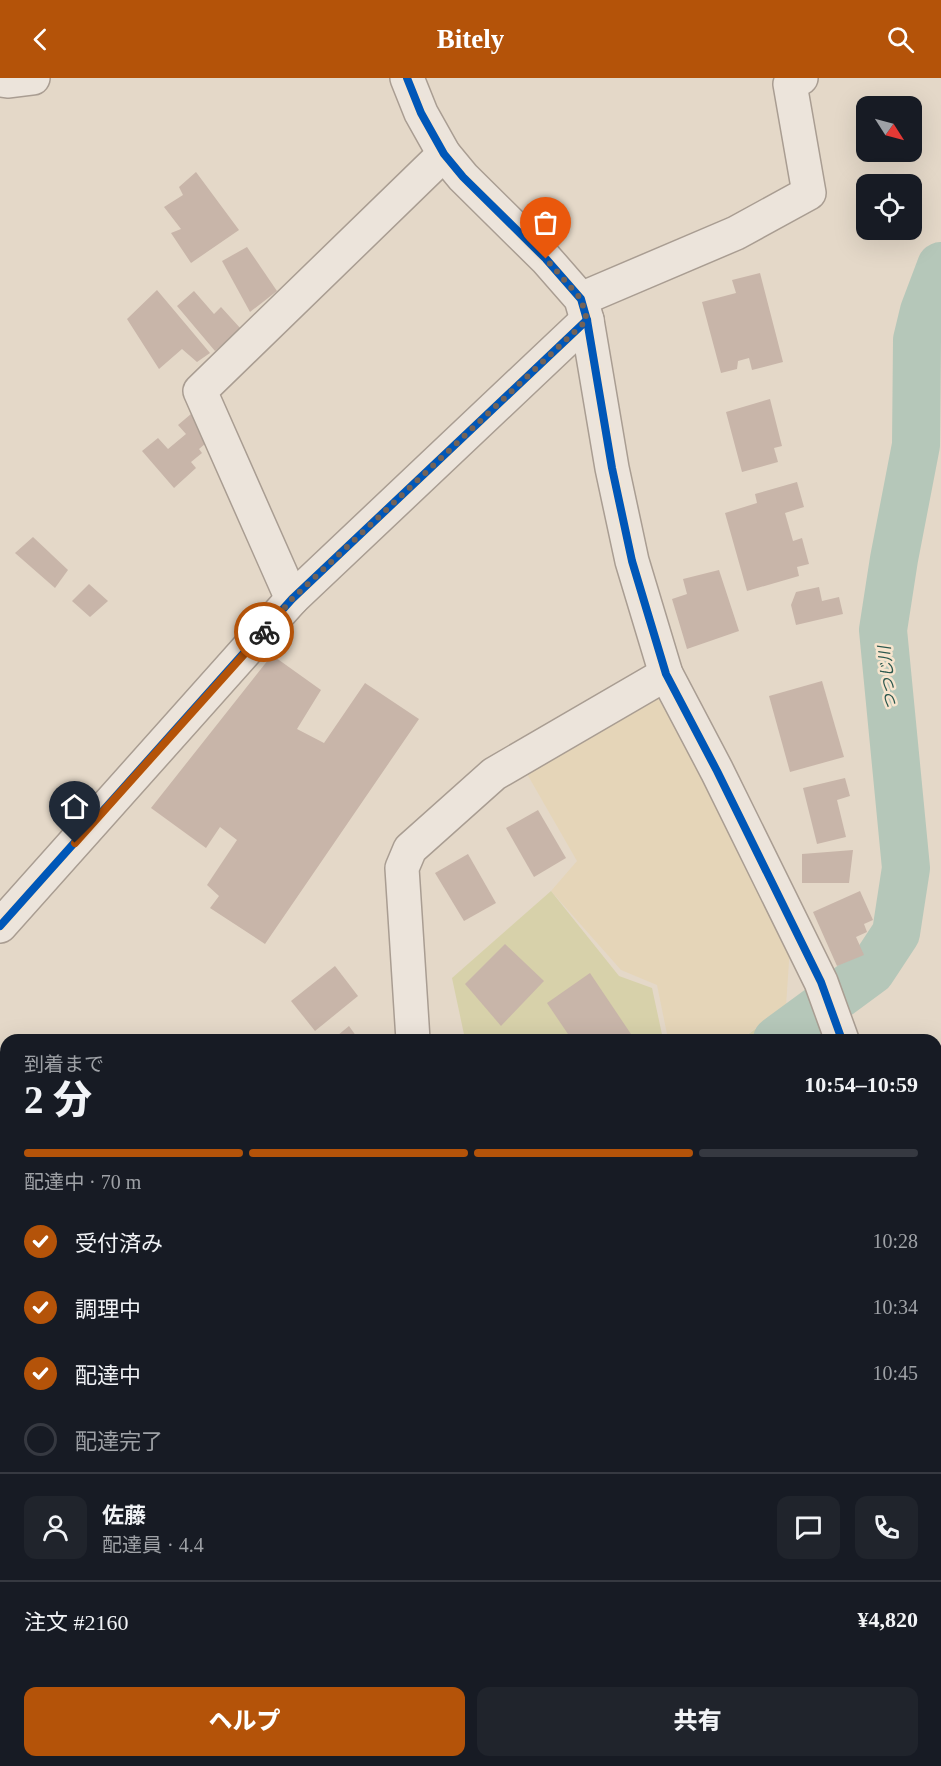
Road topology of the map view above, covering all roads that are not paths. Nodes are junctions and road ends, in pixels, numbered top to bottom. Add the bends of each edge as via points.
1 (33, 78) edge
2 (407, 78) edge
3 (801, 78) edge
4 (0, 80) edge
5 (444, 154) junction
6 (584, 310) junction
7 (292, 599) junction
8 (666, 674) junction
9 (4, 913) edge
10 (838, 1031) edge
11 (413, 1034) edge

1 - 4 street
2 - 5 street
3 - 6 street via 790,84 809,193
5 - 6 street via 546,259
5 - 7 street via 200,391
6 - 7 street
6 - 8 street via 632,561
7 - 9 street
8 - 10 street via 820,982
8 - 11 street via 494,774 410,849 402,868

